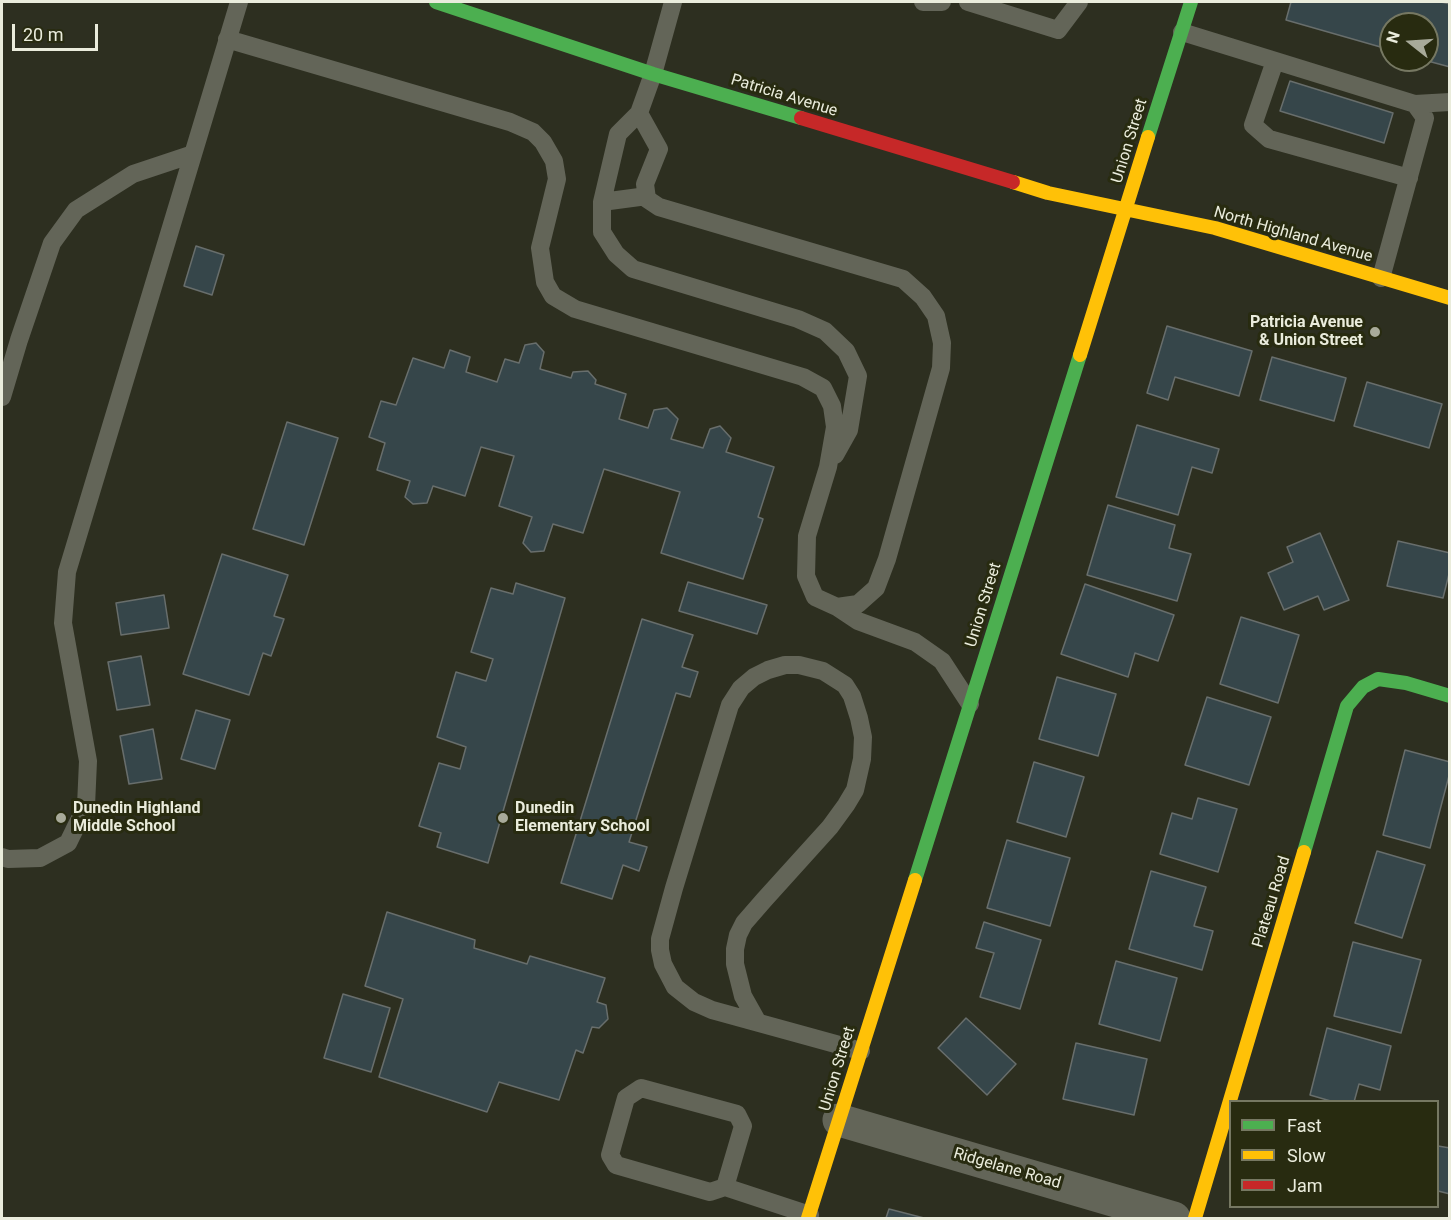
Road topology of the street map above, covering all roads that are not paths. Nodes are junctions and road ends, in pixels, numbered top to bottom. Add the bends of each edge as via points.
1 (239, 2) edge
2 (436, 2) edge
3 (673, 2) edge
4 (923, 2) edge
5 (942, 2) edge
6 (968, 2) edge
7 (1079, 2) edge
8 (1191, 2) edge
9 (1182, 32) junction
10 (227, 39) junction
11 (1275, 61) junction
12 (653, 74) junction
13 (1449, 102) edge
14 (1415, 104) junction
15 (639, 113) junction
16 (193, 154) junction
17 (1408, 178) junction
18 (647, 196) junction
19 (602, 202) junction
20 (1126, 210) junction
21 (1381, 278) junction
22 (1449, 298) edge
23 (2, 397) edge
24 (828, 467) junction
25 (837, 607) junction
26 (1449, 696) edge
27 (970, 704) junction
28 (2, 856) edge
29 (757, 1021) junction
30 (861, 1051) junction
31 (1230, 1100) edge
32 (1229, 1103) edge
33 (840, 1120) junction
34 (726, 1188) junction
35 (809, 1216) edge
36 (1174, 1218) edge
37 (1195, 1218) edge

1 - 10 lane
2 - 12 street, Patricia Avenue
3 - 12 lane
4 - 5 lane
6 - 7 lane via 1058,30
8 - 9 street, Union Street
9 - 11 lane
9 - 20 street, Union Street
10 - 16 lane
10 - 24 lane via 533,132 554,161 557,180 540,248 545,282 553,296 575,309 803,377 823,388 832,406 835,427
11 - 14 lane
11 - 17 lane via 1253,124 1261,132 1269,139
12 - 15 lane
12 - 20 street, Patricia Avenue via 1048,193
13 - 14 lane
14 - 17 lane via 1425,118
15 - 18 lane via 659,149 645,184
15 - 19 lane via 618,134
16 - 23 lane via 133,174 76,210 52,243
16 - 28 lane via 67,572 63,623 88,761 86,806 68,843 40,858
17 - 21 lane
18 - 19 lane
18 - 25 lane via 659,207 903,279 936,316 942,343 941,368 887,559 876,588 858,604
19 - 24 lane via 602,232 616,254 633,270 798,319 825,331 846,351 858,376 849,430
20 - 21 street, North Highland Avenue via 1215,228
20 - 27 street, Union Street
21 - 22 street, North Highland Avenue
24 - 25 lane via 807,536 806,576 815,597
25 - 27 lane via 858,621 915,642 942,661
26 - 31 street, Plateau Road via 1378,679 1364,687 1347,706
27 - 30 street, Union Street
29 - 29 lane via 743,996 735,964 738,935 846,805 855,790 862,759 859,718 845,685 823,671 799,665 768,670 754,677 730,705 660,939 663,964 683,995 712,1010
29 - 30 lane
30 - 33 street, Union Street
32 - 37 street, Plateau Road
33 - 35 street, Union Street
33 - 36 street, Ridgelane Road
34 - 34 lane via 743,1126 736,1114 641,1088 626,1098 610,1155 616,1164 710,1192
34 - 35 lane

